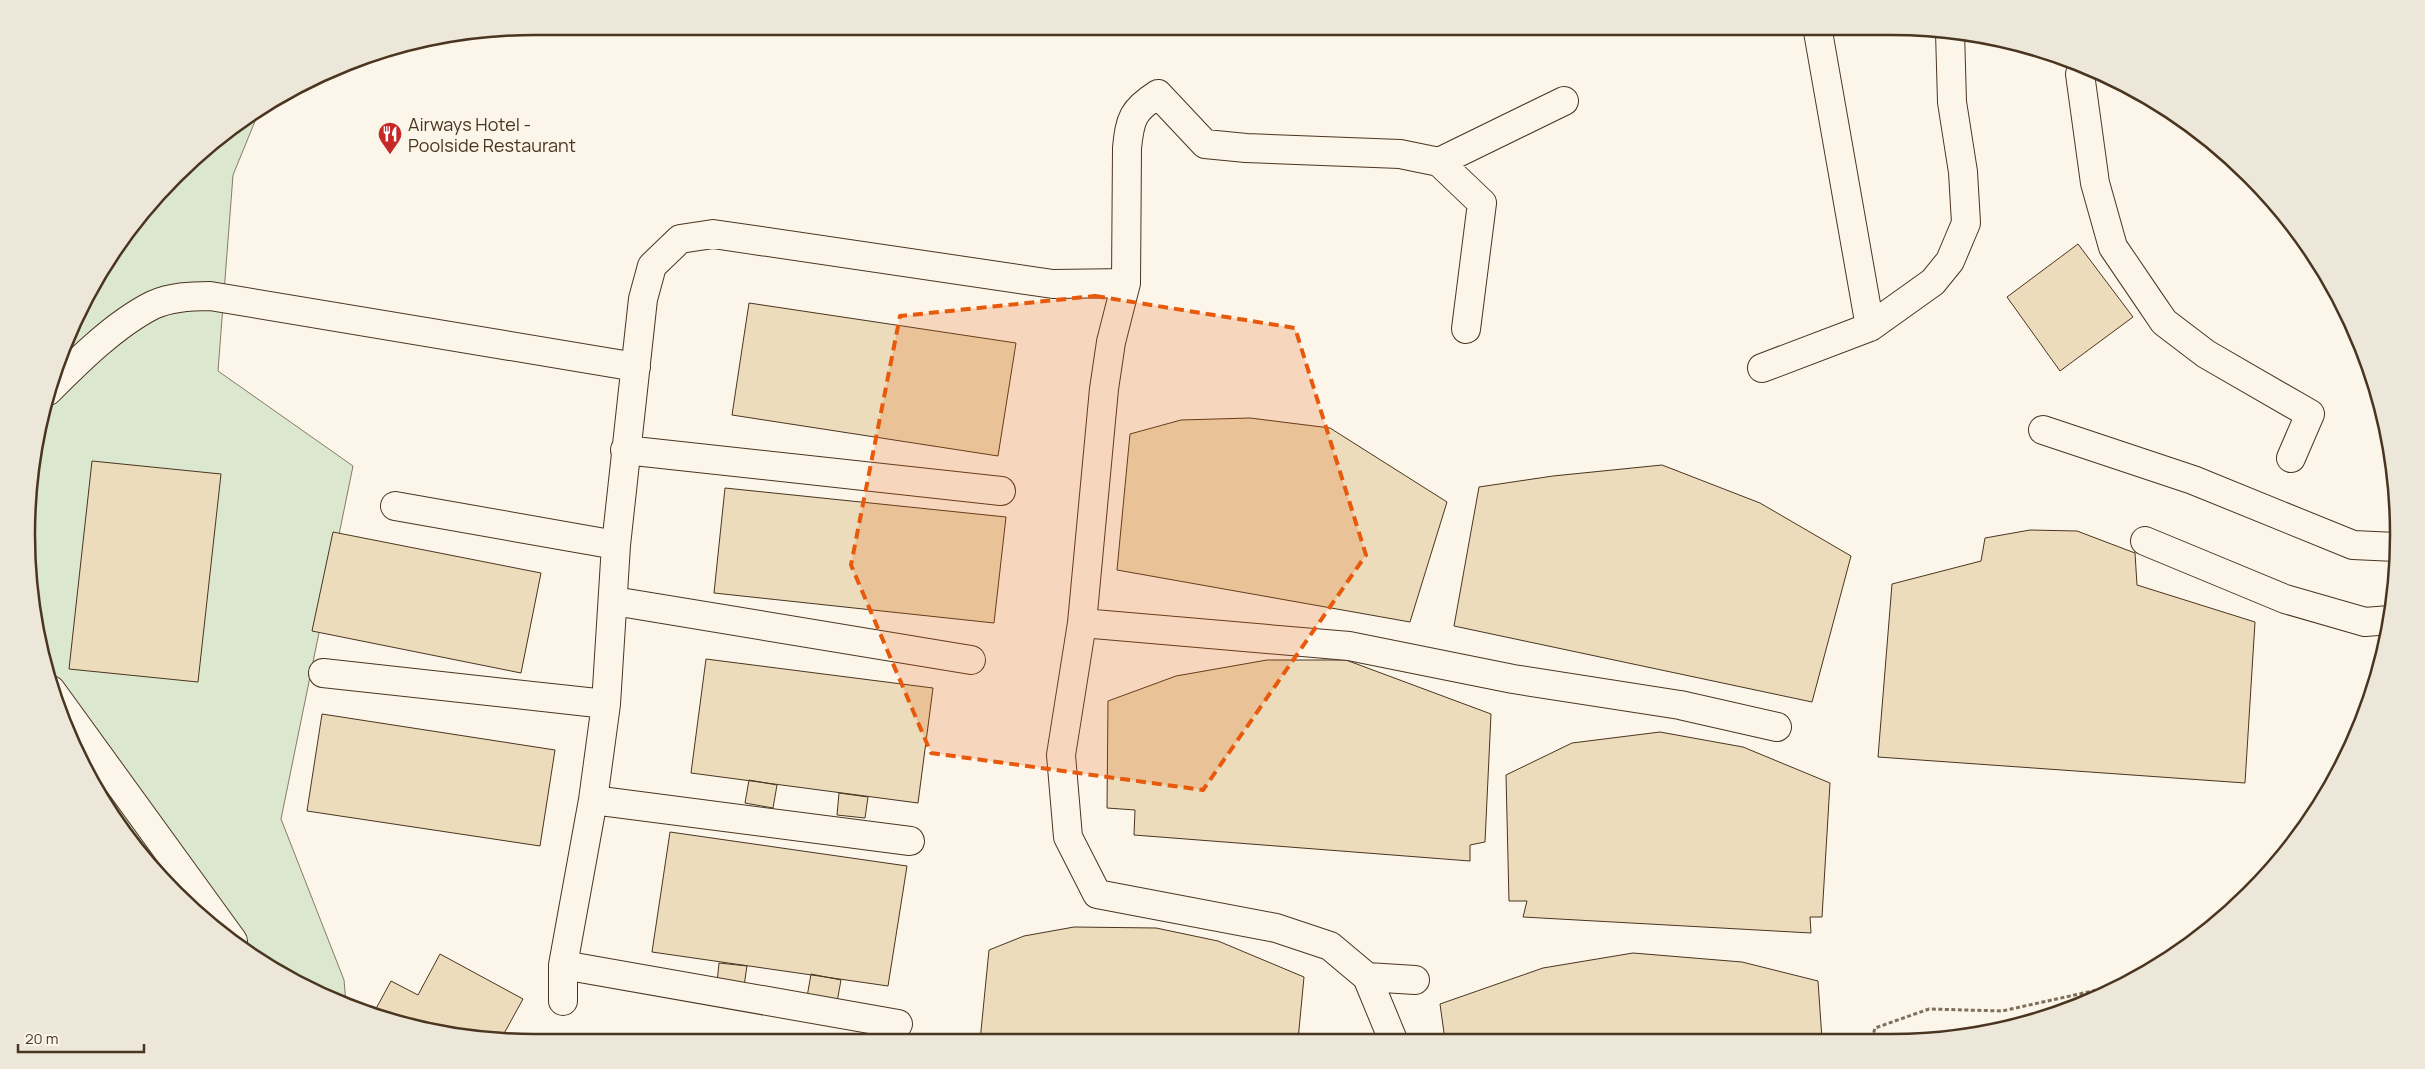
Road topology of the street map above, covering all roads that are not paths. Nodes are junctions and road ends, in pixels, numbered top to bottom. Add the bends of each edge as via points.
1 (1819, 35) edge
2 (1950, 38) edge
3 (2081, 72) edge
4 (1564, 101) dead end
5 (1439, 162) junction
6 (1126, 283) junction
7 (1870, 327) junction
8 (1466, 329) dead end
9 (636, 366) junction
10 (1762, 368) dead end
11 (61, 378) edge
12 (2043, 430) dead end
13 (625, 450) junction
14 (2291, 458) dead end
15 (1001, 490) dead end
16 (395, 506) dead end
17 (2145, 541) dead end
18 (616, 545) junction
19 (2390, 547) edge
20 (614, 601) junction
21 (2382, 621) edge
22 (1082, 623) junction
23 (971, 660) dead end
24 (323, 673) dead end
25 (606, 704) junction
26 (69, 715) edge
27 (1776, 726) dead end
28 (593, 800) junction
29 (910, 841) dead end
30 (219, 922) edge
31 (563, 965) junction
32 (1366, 977) junction
33 (1415, 980) dead end
34 (563, 1001) dead end
35 (898, 1024) dead end
36 (1390, 1034) edge

1 - 7 lane
2 - 7 lane via 1952,102 1963,172 1966,223 1950,261 1932,282
3 - 14 lane via 2095,184 2114,246 2164,322 2206,354 2310,414
4 - 5 lane
5 - 6 lane via 1400,154 1205,144 1158,94 1136,111 1129,127
5 - 8 lane via 1482,203
6 - 9 lane via 1053,284 713,234 680,239 652,266 643,299
6 - 22 lane via 1111,342 1104,389
7 - 10 lane
9 - 11 lane via 210,296 184,296 153,305 132,319 90,349
9 - 13 lane
12 - 19 lane via 2193,480 2353,545
13 - 15 lane
13 - 18 lane
16 - 18 lane
17 - 21 lane via 2285,599 2365,622
18 - 20 lane
20 - 23 lane
20 - 25 lane
22 - 27 lane via 1349,646
22 - 32 lane via 1060,755 1068,837 1096,894 1276,928 1330,946
24 - 25 lane
25 - 28 lane
26 - 30 lane
28 - 29 lane
28 - 31 lane
31 - 34 lane
31 - 35 lane
32 - 33 lane
32 - 36 lane

